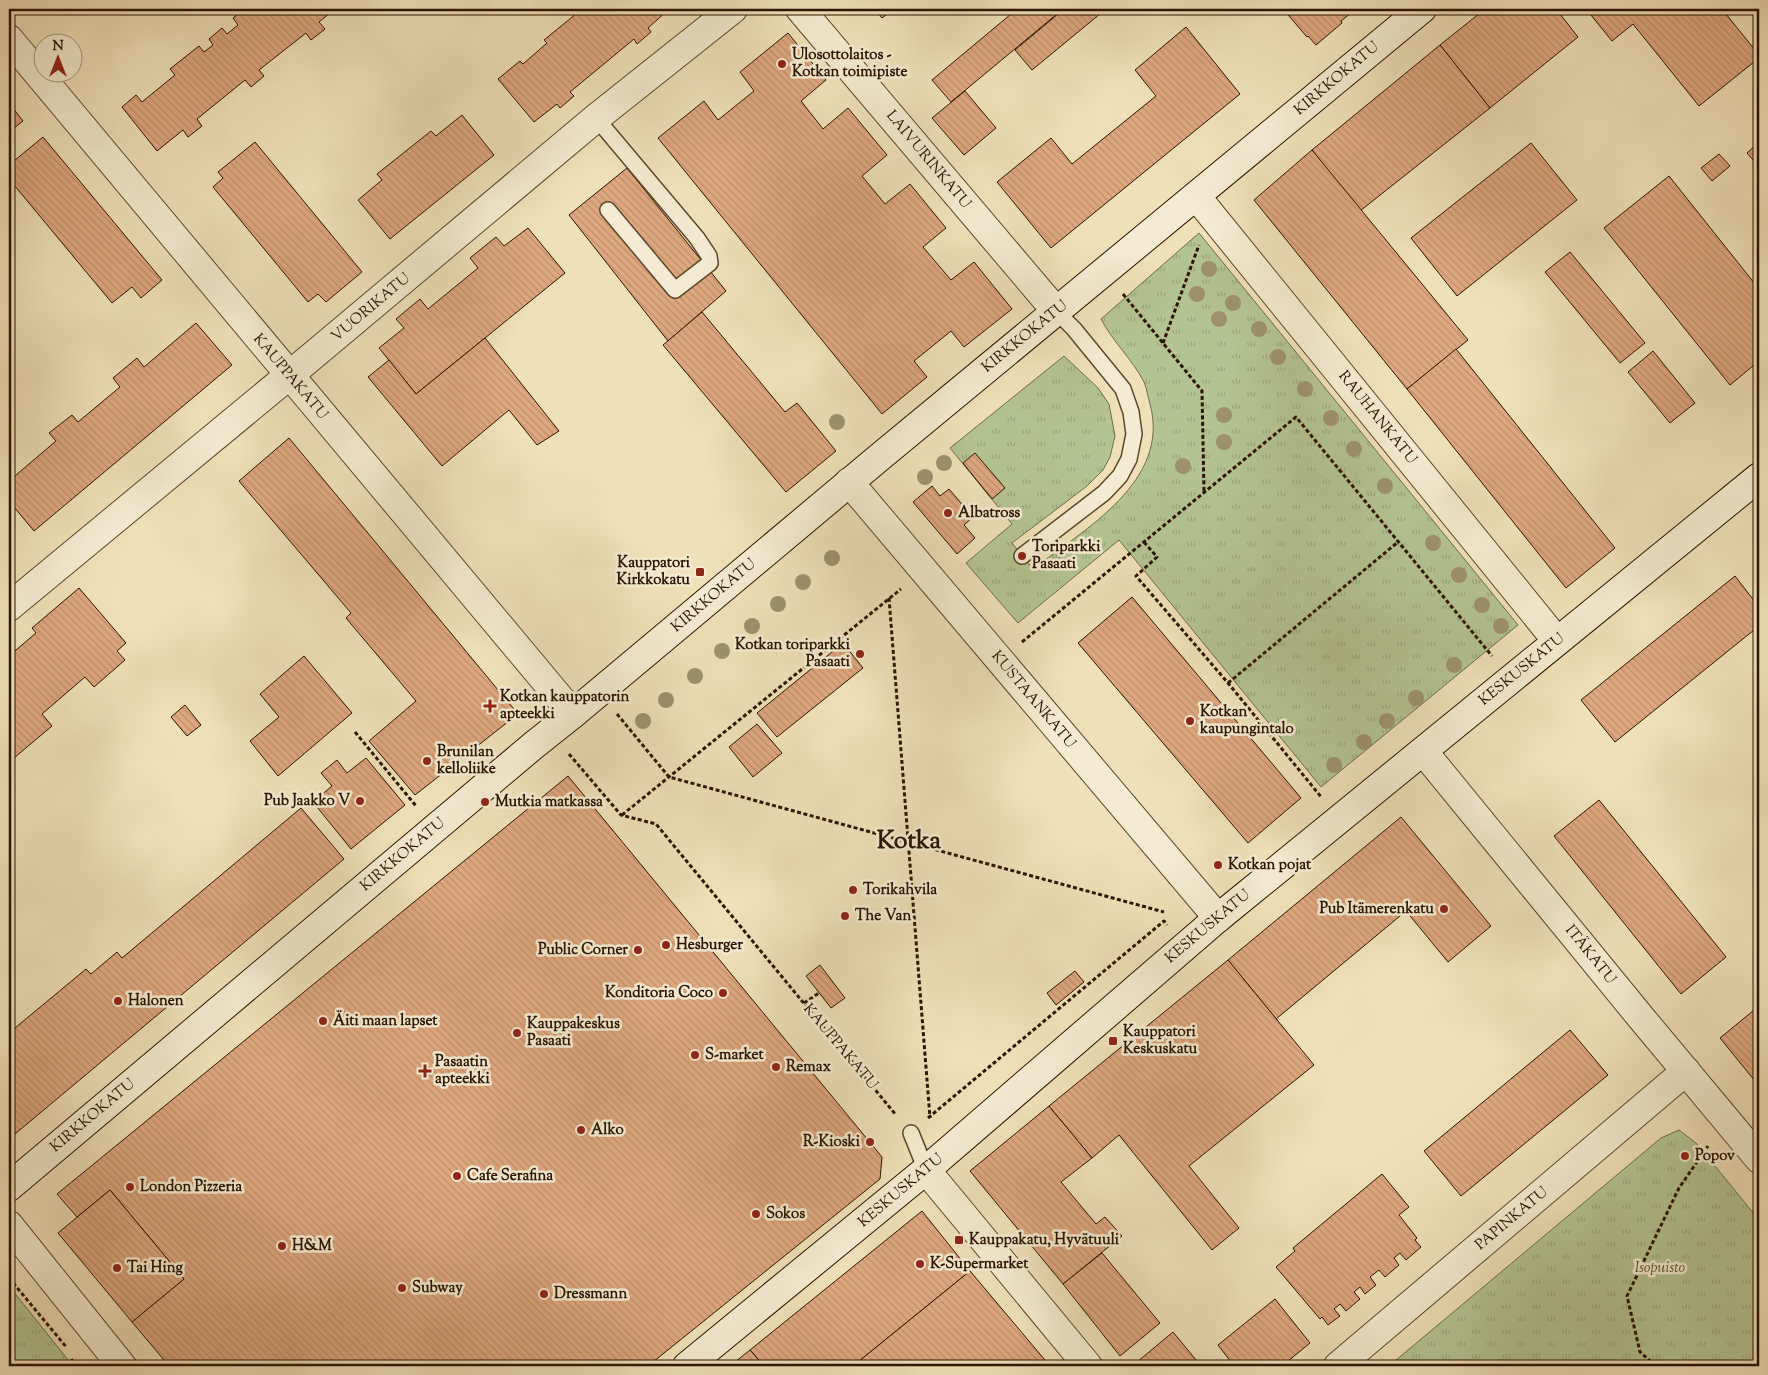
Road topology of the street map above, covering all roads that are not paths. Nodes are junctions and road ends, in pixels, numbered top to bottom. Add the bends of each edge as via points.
1 (733, 9) edge
2 (800, 9) edge
3 (1422, 9) edge
4 (9, 39) edge
5 (596, 118) junction
6 (1203, 205) junction
7 (608, 210) dead end
8 (1056, 311) junction
9 (290, 376) junction
10 (1759, 477) edge
11 (850, 482) junction
12 (1022, 556) dead end
13 (9, 606) edge
14 (1557, 641) junction
15 (573, 714) junction
16 (1423, 751) junction
17 (1218, 918) junction
18 (1686, 1071) junction
19 (911, 1133) road end
20 (1759, 1159) edge
21 (926, 1170) junction
22 (9, 1187) edge
23 (9, 1225) edge
24 (122, 1366) edge
25 (688, 1366) edge
26 (1088, 1366) edge
27 (1338, 1366) edge

1 - 5 street, VUORIKATU
2 - 8 street, LAIVURINKATU
3 - 6 street, KIRKKOKATU
4 - 9 street, KAUPPAKATU
5 - 7 lane via 697,238 710,263 675,290
5 - 9 street, VUORIKATU
6 - 8 street, KIRKKOKATU
6 - 14 street, RAUHANKATU
8 - 11 street, KIRKKOKATU
8 - 12 lane via 1123,389 1134,434 1129,459 1120,476 1104,493
9 - 13 street, VUORIKATU
9 - 15 street, KAUPPAKATU
10 - 14 street, KESKUSKATU
11 - 15 street, KIRKKOKATU
11 - 17 street, KUSTAANKATU
14 - 16 street, KESKUSKATU
15 - 22 street, KIRKKOKATU
16 - 17 street, KESKUSKATU
16 - 18 street, ITÄKATU
17 - 21 street, KESKUSKATU
18 - 20 street, ITÄKATU
18 - 27 street, PAPINKATU
19 - 21 lane
21 - 25 street, KESKUSKATU
21 - 26 street
23 - 24 street

